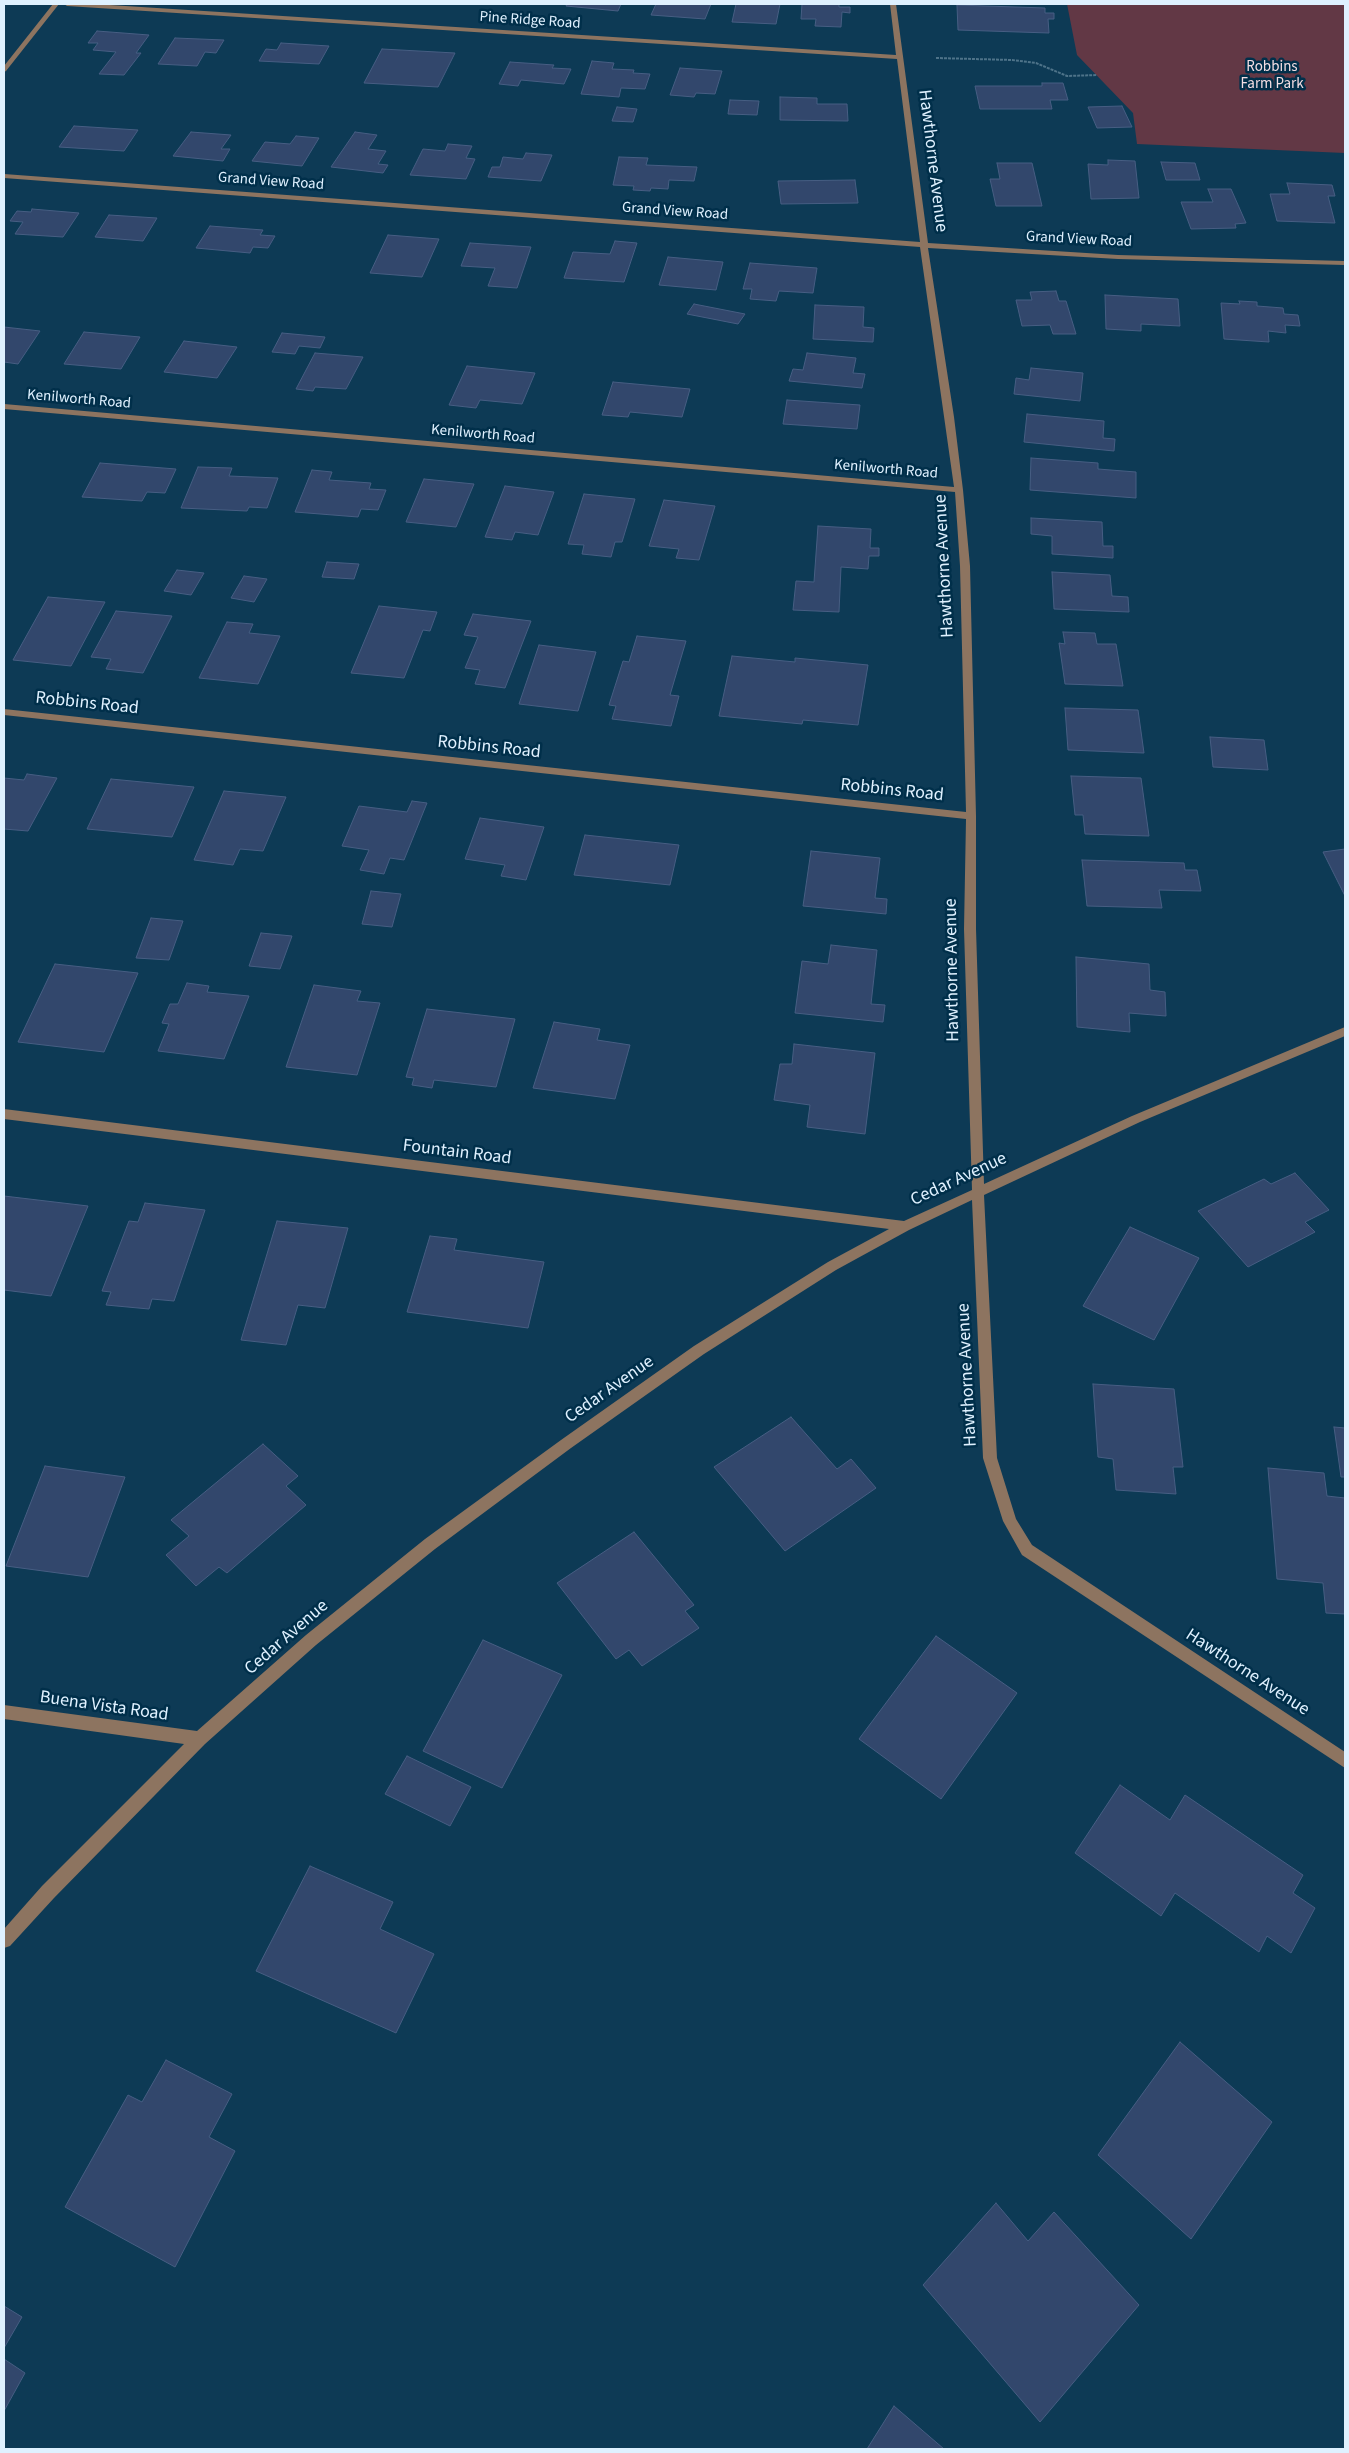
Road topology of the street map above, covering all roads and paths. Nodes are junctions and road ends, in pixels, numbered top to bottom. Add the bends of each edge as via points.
1 (56, 4) edge
2 (67, 4) edge
3 (893, 4) edge
4 (900, 57) junction
5 (4, 70) edge
6 (1097, 75) dead end
7 (4, 176) edge
8 (924, 245) junction
9 (1345, 263) edge
10 (4, 407) edge
11 (959, 490) junction
12 (4, 712) edge
13 (971, 816) junction
14 (1345, 1031) edge
15 (4, 1114) edge
16 (978, 1192) junction
17 (906, 1226) junction
18 (4, 1712) edge
19 (200, 1739) junction
20 (1345, 1761) edge
21 (4, 1940) edge

1 - 5 street
2 - 4 street, Pine Ridge Road
3 - 4 street, Hawthorne Avenue
4 - 6 path via 1012,60 1036,63 1067,76
4 - 8 street, Hawthorne Avenue
7 - 8 street, Grand View Road
8 - 9 street, Grand View Road via 1118,257
8 - 11 street, Hawthorne Avenue
10 - 11 street, Kenilworth Road
11 - 13 street, Hawthorne Avenue via 968,634
12 - 13 street, Robbins Road
13 - 16 street, Hawthorne Avenue via 970,929
14 - 16 street, Cedar Avenue via 1136,1119
15 - 17 street, Fountain Road
16 - 17 street, Cedar Avenue
16 - 20 street, Hawthorne Avenue via 990,1458 1010,1521 1027,1550
17 - 19 street, Cedar Avenue via 832,1266 699,1350 566,1444 430,1544 311,1640
18 - 19 street, Buena Vista Road
19 - 21 street, Cedar Avenue

